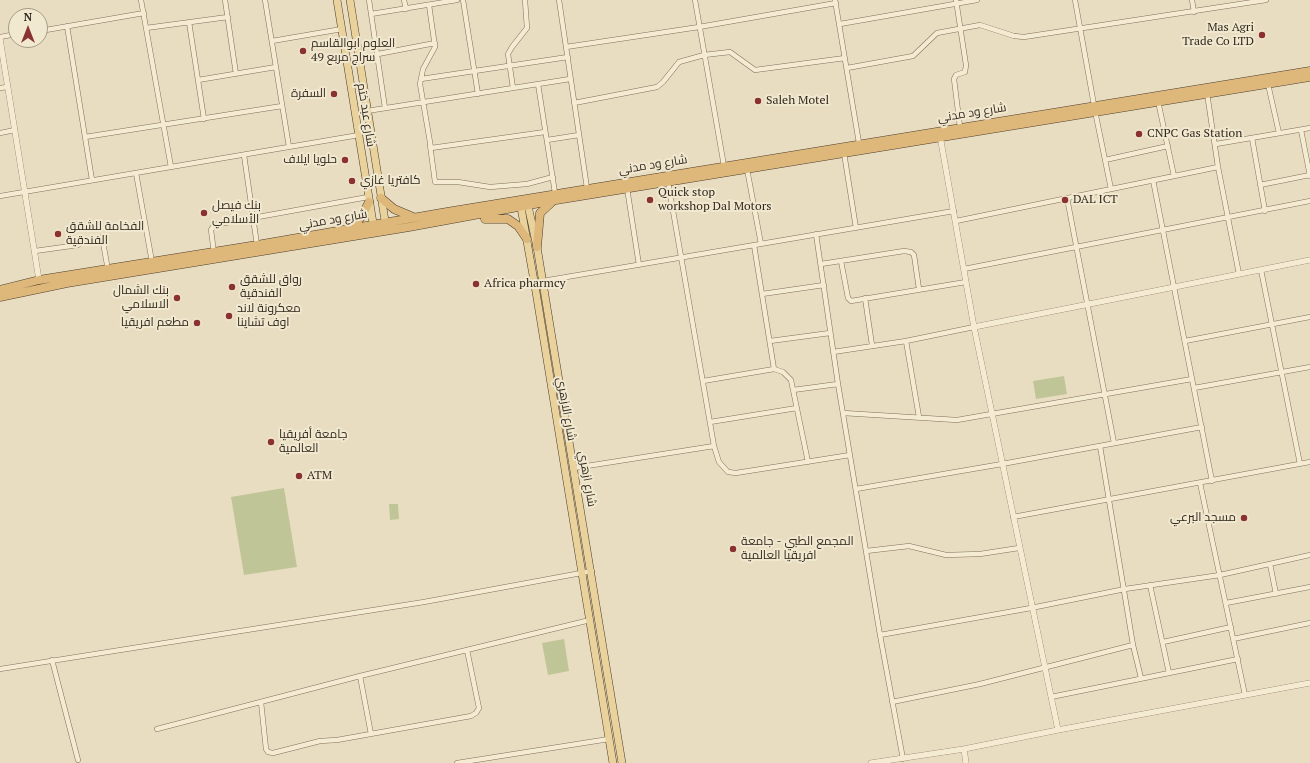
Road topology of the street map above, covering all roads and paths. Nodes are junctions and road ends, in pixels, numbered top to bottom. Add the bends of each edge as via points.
1 (142, 0) edge
2 (225, 0) edge
3 (265, 0) edge
4 (337, 0) edge
5 (350, 0) edge
6 (369, 0) edge
7 (404, 0) edge
8 (457, 0) edge
9 (463, 0) edge
10 (525, 0) edge
11 (559, 0) edge
12 (695, 0) edge
13 (977, 0) edge
14 (1075, 0) edge
15 (1192, 0) edge
16 (1266, 0) edge
17 (835, 1) edge
18 (956, 2) edge
19 (429, 5) junction
20 (406, 9) junction
21 (1194, 12) junction
22 (144, 13) junction
23 (371, 14) junction
24 (228, 17) junction
25 (189, 22) junction
26 (840, 24) junction
27 (67, 26) junction
28 (699, 27) junction
29 (146, 28) junction
30 (961, 28) junction
31 (342, 29) junction
32 (1080, 29) junction
33 (48, 30) edge
34 (0, 38) edge
35 (272, 41) junction
36 (435, 43) junction
37 (566, 47) junction
38 (378, 54) junction
39 (704, 55) junction
40 (568, 57) junction
41 (845, 58) junction
42 (509, 66) junction
43 (276, 67) junction
44 (847, 68) junction
45 (1310, 70) edge
46 (475, 72) junction
47 (236, 74) junction
48 (1310, 77) edge
49 (420, 79) junction
50 (570, 79) junction
51 (198, 80) junction
52 (538, 84) junction
53 (1268, 84) junction
54 (7, 86) junction
55 (0, 88) edge
56 (513, 88) junction
57 (478, 94) junction
58 (1207, 94) junction
59 (1158, 101) junction
60 (423, 102) junction
61 (574, 103) junction
62 (282, 106) junction
63 (385, 108) junction
64 (1094, 108) junction
65 (367, 111) junction
66 (204, 119) junction
67 (164, 125) junction
68 (960, 127) junction
69 (1310, 128) edge
70 (15, 130) junction
71 (1301, 130) junction
72 (428, 132) junction
73 (545, 132) junction
74 (0, 133) edge
75 (1279, 133) junction
76 (359, 134) junction
77 (940, 134) junction
78 (579, 135) junction
79 (85, 137) junction
80 (1252, 138) junction
81 (546, 140) junction
82 (859, 143) junction
83 (1216, 144) junction
84 (1168, 146) junction
85 (289, 147) junction
86 (844, 153) junction
87 (244, 155) junction
88 (1105, 160) junction
89 (724, 166) junction
90 (171, 167) junction
91 (1218, 167) junction
92 (747, 169) junction
93 (136, 173) junction
94 (1310, 174) edge
95 (1174, 176) junction
96 (553, 177) junction
97 (92, 180) junction
98 (1153, 180) junction
99 (668, 182) junction
100 (1260, 185) junction
101 (587, 188) junction
102 (628, 188) junction
103 (1111, 189) junction
104 (26, 192) junction
105 (0, 196) edge
106 (556, 197) junction
107 (380, 198) junction
108 (1067, 198) junction
109 (368, 200) junction
110 (1310, 201) edge
111 (524, 203) junction
112 (954, 211) junction
113 (1265, 211) junction
114 (253, 217) junction
115 (414, 218) junction
116 (1228, 218) junction
117 (956, 221) junction
118 (386, 226) junction
119 (409, 227) junction
120 (856, 228) junction
121 (351, 229) junction
122 (374, 229) junction
123 (1162, 229) junction
124 (816, 234) junction
125 (102, 237) dead end
126 (527, 239) junction
127 (760, 244) junction
128 (78, 245) dead end
129 (754, 245) junction
130 (257, 246) junction
131 (538, 247) junction
132 (1076, 247) junction
133 (35, 251) junction
134 (214, 252) junction
135 (680, 258) junction
136 (1310, 260) edge
137 (841, 261) junction
138 (152, 262) junction
139 (821, 264) junction
140 (639, 265) junction
141 (964, 269) junction
142 (108, 270) junction
143 (1261, 270) junction
144 (1239, 274) junction
145 (39, 280) junction
146 (543, 281) junction
147 (966, 282) junction
148 (824, 285) junction
149 (1175, 286) junction
150 (919, 289) junction
151 (0, 290) edge
152 (762, 294) junction
153 (0, 297) edge
154 (865, 298) junction
155 (1088, 303) junction
156 (548, 315) junction
157 (540, 316) junction
158 (1310, 317) edge
159 (1271, 324) junction
160 (974, 327) junction
161 (830, 333) junction
162 (770, 341) junction
163 (906, 341) junction
164 (1185, 341) junction
165 (872, 345) junction
166 (833, 352) junction
167 (1310, 367) edge
168 (774, 369) junction
169 (1281, 373) junction
170 (1192, 379) junction
171 (703, 381) junction
172 (838, 384) junction
173 (1194, 388) junction
174 (793, 390) junction
175 (1105, 394) junction
176 (797, 408) junction
177 (843, 413) junction
178 (991, 415) junction
179 (919, 417) junction
180 (710, 422) junction
181 (1202, 427) junction
182 (1114, 443) junction
183 (714, 446) junction
184 (1100, 446) junction
185 (850, 455) junction
186 (808, 462) junction
187 (1310, 462) edge
188 (1002, 464) junction
189 (1300, 464) junction
190 (574, 468) junction
191 (1212, 481) junction
192 (1200, 483) junction
193 (856, 489) junction
194 (1110, 500) junction
195 (1013, 517) junction
196 (1019, 548) junction
197 (866, 551) junction
198 (1310, 555) edge
199 (1270, 564) junction
200 (592, 571) junction
201 (582, 573) junction
202 (1220, 574) junction
203 (1150, 585) junction
204 (1310, 587) edge
205 (1125, 589) junction
206 (1276, 594) junction
207 (1226, 603) junction
208 (1031, 608) junction
209 (590, 620) junction
210 (1310, 623) edge
211 (1231, 627) junction
212 (880, 635) junction
213 (1233, 639) junction
214 (1163, 642) junction
215 (1133, 645) junction
216 (467, 650) junction
217 (1238, 659) junction
218 (52, 660) junction
219 (1044, 667) junction
220 (0, 669) edge
221 (1169, 673) junction
222 (360, 676) junction
223 (1141, 678) junction
224 (1310, 683) edge
225 (1245, 695) junction
226 (1050, 697) junction
227 (262, 702) junction
228 (892, 702) junction
229 (157, 729) dead end
230 (1058, 730) junction
231 (371, 734) junction
232 (609, 739) junction
233 (964, 749) junction
234 (903, 759) junction
235 (78, 760) dead end
236 (457, 763) edge
237 (613, 763) edge
238 (622, 763) edge
239 (871, 763) edge
240 (966, 763) edge

1 - 22 street
2 - 24 street
3 - 35 street
4 - 31 main road, شارع عبد ختم
5 - 65 main road, شارع عبد ختم
6 - 23 street
7 - 20 street
8 - 19 street
9 - 46 street
10 - 42 street via 527,28 508,54
11 - 37 street
12 - 28 street
13 - 18 street
14 - 32 street
15 - 21 street
16 - 21 street
17 - 26 street
17 - 28 street
18 - 26 street
18 - 30 street
19 - 20 street
19 - 36 street
20 - 23 street
21 - 32 street
22 - 27 street
22 - 29 street
23 - 38 street
24 - 25 street
24 - 47 street
25 - 29 street
25 - 51 street
26 - 41 street
27 - 33 street
27 - 79 street
28 - 37 street
28 - 39 street
29 - 67 street
30 - 32 street via 984,25 1018,37
30 - 44 street via 934,35 913,56
30 - 68 street via 966,65 965,72 956,75 954,79
31 - 35 street
31 - 76 main road, شارع عبد ختم
32 - 64 street
34 - 54 street
35 - 43 street
36 - 38 street
36 - 49 street via 434,51
37 - 40 street
38 - 63 street
39 - 41 street via 730,52 755,70
39 - 61 street via 679,62 657,87
39 - 89 street
40 - 42 street
40 - 50 street
41 - 44 street
42 - 46 street
42 - 56 street
43 - 47 street
43 - 62 street
44 - 82 street
45 - 64 highway, شارع ود مدني
46 - 49 street
46 - 57 street
47 - 51 street
48 - 53 highway, شارع ود مدني
49 - 60 street
50 - 52 street
50 - 61 street
51 - 66 street
52 - 56 street
52 - 73 street
53 - 58 highway, شارع ود مدني
53 - 75 street
54 - 55 street
54 - 70 street
56 - 57 street
57 - 60 street
58 - 59 highway, شارع ود مدني
58 - 83 street
59 - 64 highway, شارع ود مدني
59 - 84 street
60 - 63 street
60 - 72 street
61 - 78 street
62 - 66 street
62 - 85 street
63 - 65 street
64 - 68 highway, شارع ود مدني
64 - 77 highway, شارع ود مدني
64 - 88 street
65 - 107 main road, شارع عبد ختم
66 - 67 street
67 - 79 street
67 - 90 street
68 - 77 highway, شارع ود مدني
69 - 71 street
70 - 74 street
70 - 104 street
71 - 75 street
71 - 94 street
72 - 73 street via 431,148
72 - 96 street via 436,182 458,182 490,187 527,184
73 - 81 street
75 - 80 street
76 - 85 street
76 - 109 main road, شارع عبد ختم
77 - 82 highway, شارع ود مدني
77 - 86 highway, شارع ود مدني
77 - 112 street
78 - 81 street
78 - 101 street
79 - 97 street
80 - 83 street
80 - 100 street
81 - 96 street
82 - 89 highway, شارع ود مدني
83 - 91 street
84 - 88 street
84 - 95 street
85 - 87 street
86 - 92 highway, شارع ود مدني
86 - 120 street
87 - 90 street
87 - 114 street
88 - 103 street
89 - 101 highway, شارع ود مدني
90 - 93 street
91 - 95 street
91 - 116 street
92 - 99 highway, شارع ود مدني
92 - 127 street
93 - 97 street
93 - 138 street
94 - 100 street
95 - 98 street
96 - 106 street
97 - 104 street
98 - 103 street
98 - 123 street
99 - 102 highway, شارع ود مدني
99 - 135 street
100 - 113 street
101 - 106 highway, شارع ود مدني
102 - 106 highway, شارع ود مدني
102 - 140 street
103 - 108 street
104 - 105 street
104 - 133 street
106 - 111 highway, شارع ود مدني
106 - 131 highway via 540,213
107 - 115 highway via 394,209
107 - 118 main road, شارع عبد ختم
108 - 117 street
108 - 132 street
109 - 114 street
109 - 121 highway via 362,216
109 - 122 main road, شارع عبد ختم
110 - 113 street
111 - 115 highway, شارع ود مدني
111 - 119 highway, شارع ود مدني
111 - 126 main road, شارع الازهري
111 - 131 main road, شارع ازهري
112 - 117 street
112 - 120 street
113 - 116 street
114 - 130 street
114 - 134 street via 214,225 211,230
115 - 118 highway, شارع ود مدني
116 - 123 street
116 - 144 street
117 - 141 street
118 - 119 highway, شارع ود مدني
118 - 122 highway, شارع ود مدني
119 - 126 highway via 418,229 486,218 504,218 514,222
120 - 124 street
121 - 122 highway, شارع ود مدني
121 - 130 highway, شارع ود مدني
122 - 153 highway, شارع ود مدني
123 - 132 street
123 - 149 street
124 - 127 street
124 - 139 street
125 - 142 street
126 - 157 main road, شارع الازهري
127 - 129 street
128 - 133 street
129 - 135 street
129 - 152 street
130 - 134 highway, شارع ود مدني
131 - 146 main road, شارع ازهري
132 - 141 street
132 - 155 street
133 - 145 street
134 - 138 highway, شارع ود مدني
135 - 140 street
135 - 171 street
136 - 143 street
137 - 139 street
137 - 150 street via 911,252 914,255
137 - 154 street via 849,300
138 - 142 highway, شارع ود مدني
139 - 148 street
140 - 146 street
141 - 147 street
142 - 145 highway, شارع ود مدني
143 - 144 street
143 - 159 street
144 - 149 street
145 - 151 highway, شارع ود مدني
146 - 156 main road, شارع ازهري
147 - 150 street
147 - 160 street
148 - 152 street
148 - 161 street
149 - 155 street
149 - 164 street
150 - 154 street
152 - 162 street
154 - 165 street
155 - 160 street
155 - 175 street
156 - 157 main road
156 - 190 main road, شارع ازهري
157 - 201 main road, شارع الازهري
158 - 159 street
159 - 164 street
159 - 169 street
160 - 163 street
160 - 178 street
161 - 162 street
161 - 166 street
162 - 168 street
163 - 165 street
163 - 179 street
164 - 170 street
165 - 166 street
166 - 172 street
167 - 169 street
168 - 171 street
168 - 174 street via 787,375
169 - 173 street
169 - 189 street
170 - 173 street
170 - 175 street
171 - 180 street
172 - 174 street
172 - 177 street
173 - 181 street
174 - 176 street
175 - 178 street
175 - 182 street
176 - 180 street
176 - 186 street
177 - 179 street
177 - 185 street
178 - 179 street via 957,420
178 - 188 street
180 - 183 street
181 - 182 street
181 - 191 street
182 - 184 street
183 - 186 street via 719,462 728,472
183 - 190 street
184 - 188 street
184 - 194 street
185 - 186 street
185 - 193 street
187 - 189 street
188 - 193 street
188 - 195 street
189 - 191 street
190 - 200 main road, شارع ازهري
191 - 192 street
192 - 194 street
192 - 202 street
193 - 197 street
194 - 195 street
194 - 205 street
195 - 196 street
196 - 197 street via 980,554 946,555 909,546
196 - 208 street
197 - 212 street
198 - 199 street
199 - 202 street
199 - 206 street
200 - 201 street
200 - 238 main road, شارع ازهري
201 - 209 main road, شارع الازهري
201 - 218 street via 424,602
202 - 203 street
202 - 207 street
203 - 205 street
203 - 214 street
204 - 206 street
205 - 208 street
205 - 215 street
206 - 207 street
207 - 211 street
208 - 212 street
208 - 219 street
209 - 216 street
209 - 232 main road, شارع الازهري
210 - 213 street
211 - 213 street
211 - 214 street
212 - 228 street
213 - 217 street
214 - 221 street
215 - 219 street
215 - 223 street
216 - 222 street
216 - 231 street via 478,704 476,713
217 - 221 street
217 - 225 street
218 - 220 street
218 - 235 street
219 - 226 street
219 - 228 street via 980,684
221 - 223 street
222 - 227 street
222 - 231 street
223 - 226 street
224 - 225 street
225 - 230 street
226 - 230 street
227 - 229 street
227 - 231 street via 268,752
228 - 234 street
230 - 233 street
232 - 236 street
232 - 237 main road, شارع الازهري
233 - 234 street
233 - 240 street
234 - 239 street

